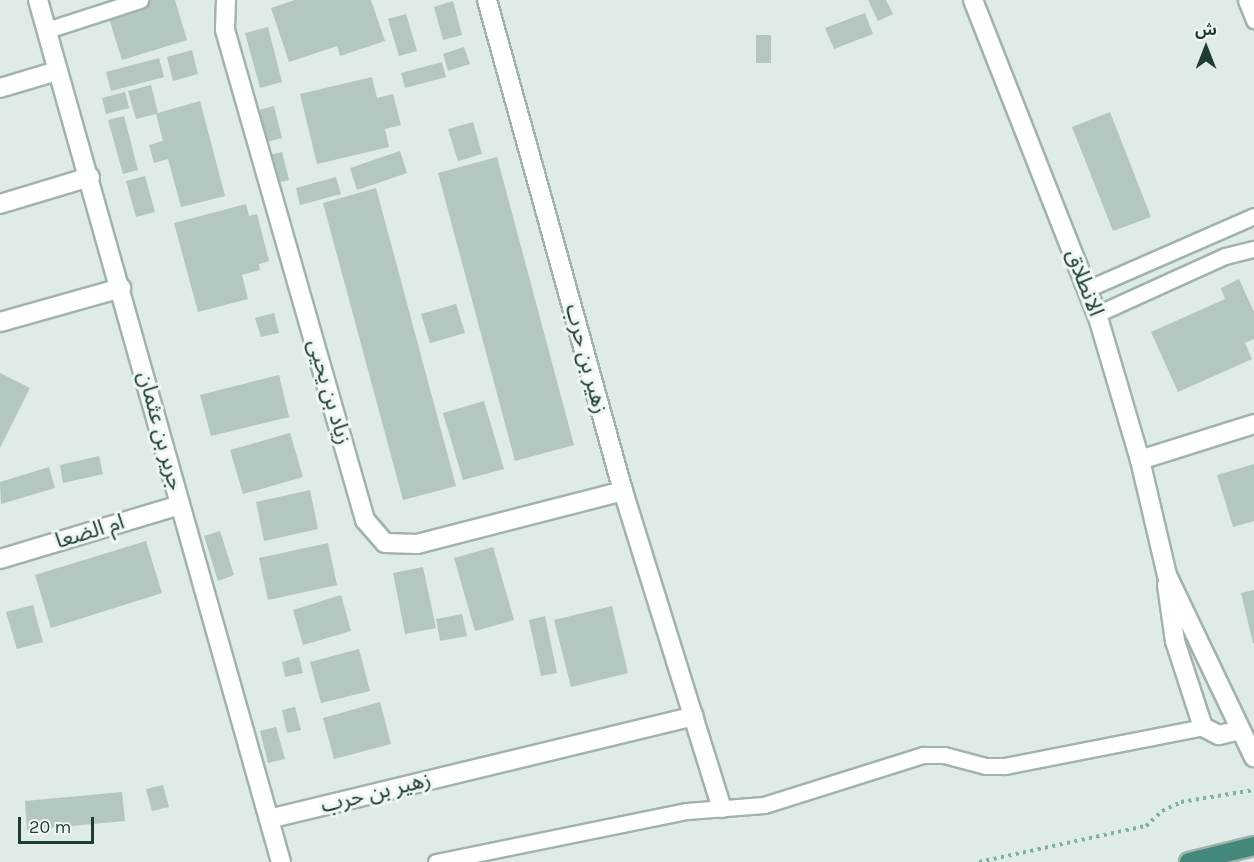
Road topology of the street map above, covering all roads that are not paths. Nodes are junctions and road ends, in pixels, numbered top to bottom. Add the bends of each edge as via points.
1 (38, 0) edge
2 (140, 0) edge
3 (487, 0) edge
4 (973, 0) edge
5 (1245, 0) edge
6 (224, 1) edge
7 (1254, 20) edge
8 (47, 30) junction
9 (57, 71) junction
10 (0, 88) edge
11 (90, 177) junction
12 (0, 204) edge
13 (1254, 216) edge
14 (1254, 249) edge
15 (121, 288) junction
16 (1088, 289) junction
17 (1097, 315) junction
18 (0, 322) edge
19 (1254, 424) edge
20 (1140, 460) junction
21 (623, 491) junction
22 (180, 505) junction
23 (0, 559) edge
24 (1167, 575) junction
25 (694, 716) junction
26 (1203, 727) junction
27 (1247, 732) edge
28 (1254, 757) edge
29 (722, 808) junction
30 (269, 819) junction
31 (1254, 846) edge
32 (281, 862) edge
33 (436, 862) edge
34 (1189, 862) edge

1 - 8 street, جرير بن عثمان
2 - 8 lane
3 - 21 street, زهير بن حرب
4 - 16 street, الانطلاق
5 - 7 lane
6 - 21 street, زياد بن يحيى via 225,30 365,520 385,543 417,544
8 - 9 street, جرير بن عثمان
9 - 10 street
9 - 11 street, جرير بن عثمان
11 - 12 street
11 - 15 street, جرير بن عثمان
13 - 16 lane
14 - 17 lane via 1225,256
15 - 18 street
15 - 22 street, جرير بن عثمان
16 - 17 street, الانطلاق
17 - 20 street, الانطلاق
19 - 20 street
20 - 24 street, الانطلاق
21 - 25 street, زهير بن حرب
22 - 23 street, ام الضعا
22 - 30 street, جرير بن عثمان
24 - 26 street, الانطلاق via 1169,619
24 - 27 street, الانطلاق
25 - 29 street, زهير بن حرب
25 - 30 street, زهير بن حرب
26 - 27 street via 1219,735
26 - 29 lane via 1005,766 923,755 764,804
27 - 28 street, الانطلاق
29 - 33 lane via 687,811
30 - 32 street, جرير بن عثمان
31 - 34 highway

